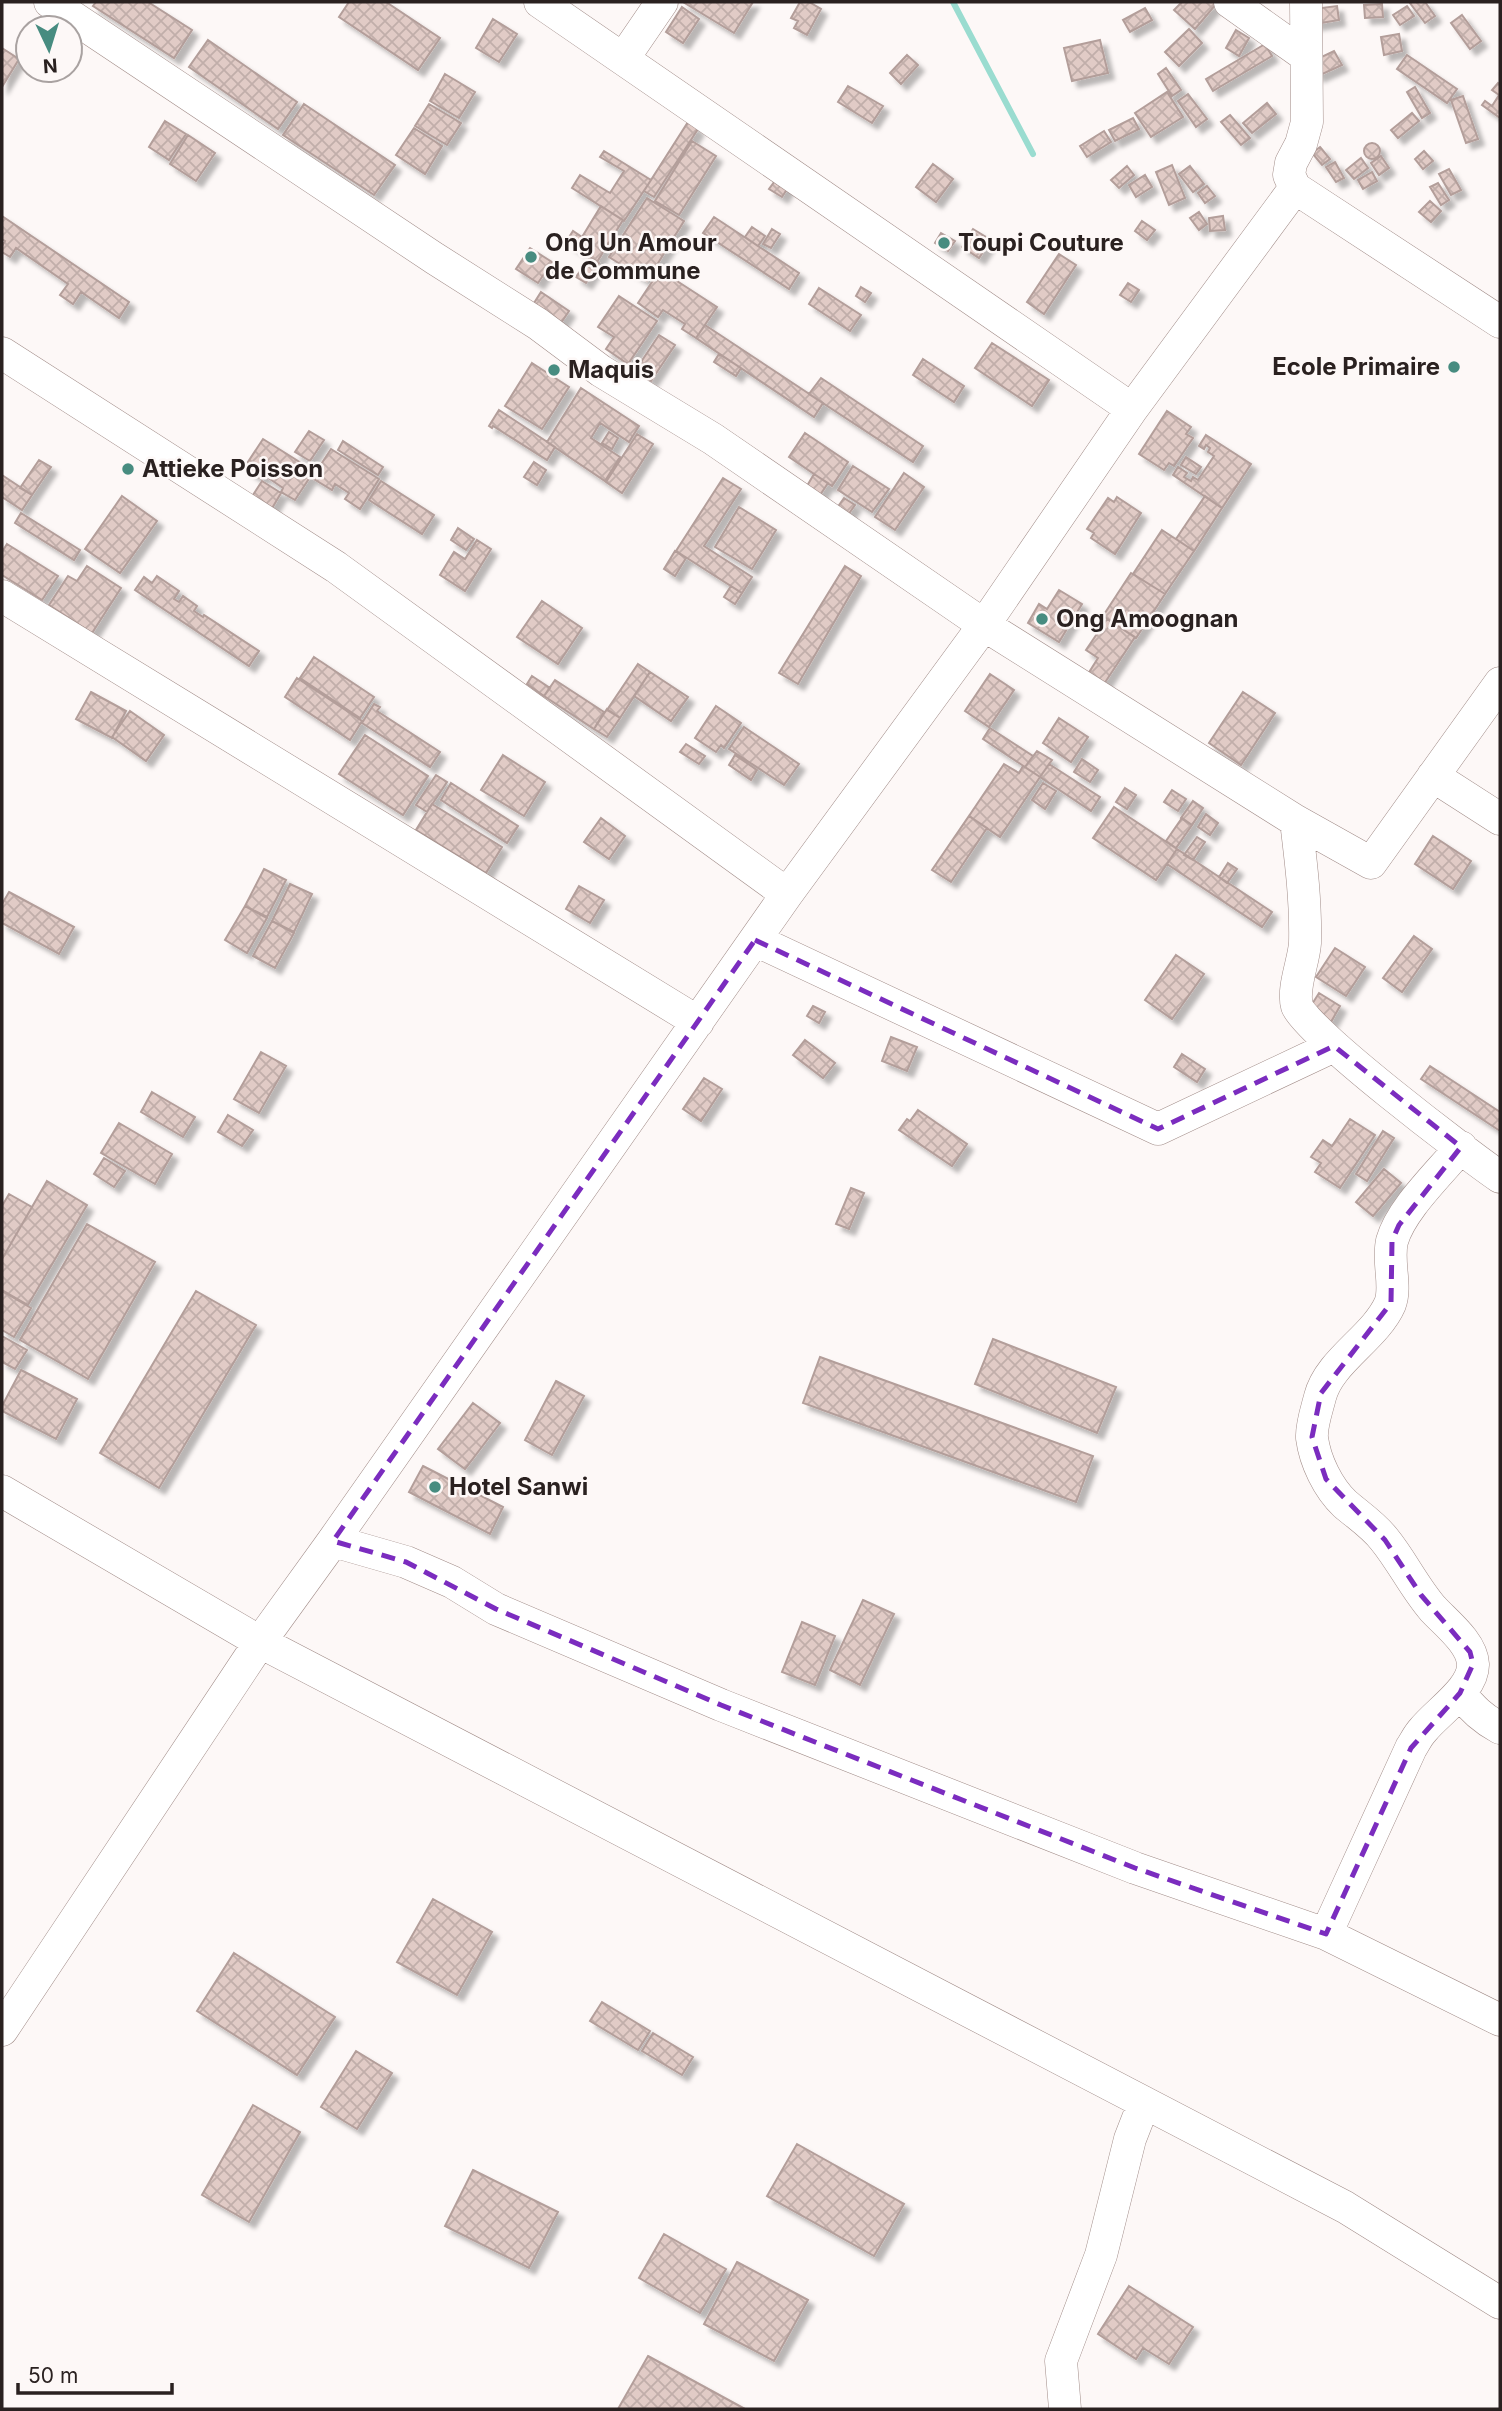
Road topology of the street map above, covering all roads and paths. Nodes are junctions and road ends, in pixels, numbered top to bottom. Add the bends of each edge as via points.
1 (50, 2) edge
2 (540, 2) edge
3 (662, 2) edge
4 (1230, 2) edge
5 (1306, 2) edge
6 (1306, 56) junction
7 (623, 59) junction
8 (1295, 188) junction
9 (1500, 322) edge
10 (2, 353) edge
11 (1132, 410) junction
12 (2, 596) edge
13 (984, 625) junction
14 (1500, 683) edge
15 (1433, 776) junction
16 (1500, 819) edge
17 (1296, 821) junction
18 (787, 894) junction
19 (755, 940) junction
20 (698, 1022) junction
21 (1334, 1046) junction
22 (1461, 1147) junction
23 (1500, 1177) edge
24 (2, 1491) edge
25 (333, 1541) junction
26 (260, 1642) junction
27 (1460, 1693) junction
28 (1500, 1728) edge
29 (1326, 1934) junction
30 (1500, 2020) edge
31 (2, 2030) edge
32 (1144, 2103) junction
33 (1500, 2303) edge
34 (1065, 2409) edge

1 - 13 street via 538,324 601,371 713,439
2 - 7 street
3 - 7 street
4 - 6 street
5 - 6 street
6 - 8 street via 1307,122 1289,175
7 - 11 street
8 - 9 street
8 - 11 street
10 - 18 street via 336,567
11 - 13 street
12 - 20 street
13 - 17 street
13 - 18 street
14 - 15 street
15 - 16 street
15 - 17 street via 1371,863
17 - 21 street via 1306,905 1297,1005 1304,1018
18 - 19 street
19 - 20 street
19 - 21 street via 1157,1129
20 - 25 street
21 - 22 street
22 - 23 street
22 - 27 street via 1399,1225 1392,1241 1391,1303 1321,1393 1312,1437 1326,1479 1343,1502 1385,1540 1421,1595 1470,1652 1471,1676
24 - 26 street
25 - 26 street
25 - 29 street via 406,1562 452,1582 495,1609 734,1710 1135,1868
26 - 31 street
26 - 32 street
27 - 28 street via 1472,1709
27 - 29 street via 1411,1748
29 - 30 street
32 - 33 street via 1345,2207
32 - 34 street via 1130,2138 1101,2255 1061,2361

